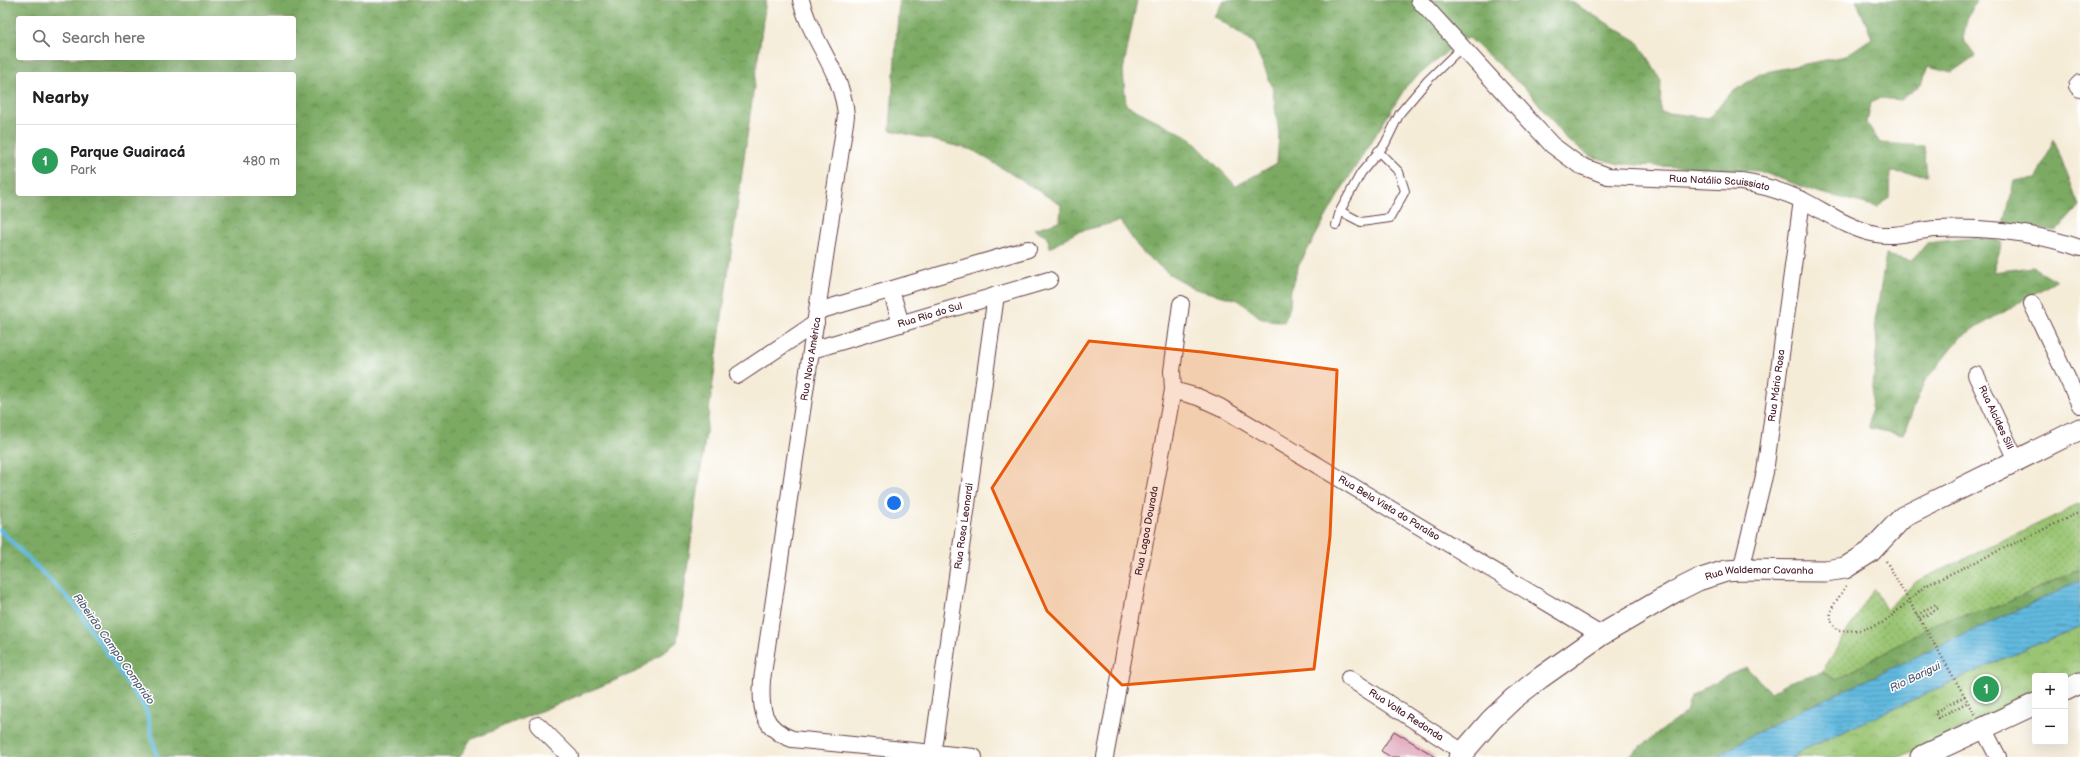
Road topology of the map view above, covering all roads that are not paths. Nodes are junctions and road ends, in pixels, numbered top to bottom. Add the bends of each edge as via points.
1 (801, 0) edge
2 (1419, 0) edge
3 (1461, 48) junction
4 (1378, 151) junction
5 (1802, 200) junction
6 (1340, 211) junction
7 (1336, 225) dead end
8 (2080, 248) edge
9 (1028, 249) dead end
10 (1049, 280) dead end
11 (891, 290) junction
12 (996, 295) junction
13 (1181, 304) dead end
14 (2032, 304) dead end
15 (817, 317) junction
16 (901, 324) junction
17 (812, 350) junction
18 (1976, 375) dead end
19 (738, 376) dead end
20 (1173, 390) junction
21 (2080, 405) edge
22 (2080, 429) edge
23 (2016, 460) junction
24 (1741, 570) junction
25 (1601, 635) junction
26 (1349, 678) dead end
27 (2080, 683) edge
28 (2068, 689) edge
29 (2032, 705) edge
30 (538, 725) dead end
31 (1983, 728) junction
32 (1461, 754) edge
33 (933, 755) edge
34 (570, 757) edge
35 (974, 757) edge
36 (1105, 757) edge
37 (1921, 757) edge
38 (1998, 757) edge

1 - 15 street, Rua Nova América via 841,88 846,116
2 - 3 street, Rua Natálio Scuissiato
3 - 4 lane via 1428,80 1400,113 1385,144
3 - 5 street, Rua Natálio Scuissiato via 1552,145 1567,158 1594,172 1628,178 1741,182 1776,189
4 - 6 lane via 1360,173
4 - 6 lane via 1399,172 1405,191 1390,218 1360,222
5 - 8 street, Rua Natálio Scuissiato via 1846,224 1877,234 1891,236 1933,229 1975,229 2035,235
5 - 24 street, Rua Mário Rosa via 1765,472
6 - 7 lane
9 - 11 street
10 - 12 street, Rua Rio do Sul
11 - 15 street
11 - 16 street
12 - 16 street, Rua Rio do Sul
12 - 33 street, Rua Rosa Leonardi
13 - 20 street, Rua Lagoa Dourada via 1172,371
14 - 21 street
15 - 17 street, Rua Nova América
15 - 19 street
16 - 17 street, Rua Rio do Sul
17 - 33 street, Rua Nova América via 762,680 763,707 770,725 781,735 805,741
18 - 23 street, Rua Alcides Sill
20 - 25 street, Rua Bela Vista do Paraíso via 1198,396 1220,407
20 - 36 street, Rua Lagoa Dourada
22 - 23 street, Rua Waldemar Cavanha
23 - 24 street, Rua Waldemar Cavanha via 1903,517 1862,558 1836,570
24 - 25 street, Rua Waldemar Cavanha via 1726,571 1698,580
25 - 32 street, Rua Waldemar Cavanha via 1513,699
26 - 32 street, Rua Volta Redonda
27 - 28 street
29 - 31 street
30 - 34 street
31 - 37 street
31 - 38 street
33 - 35 street

